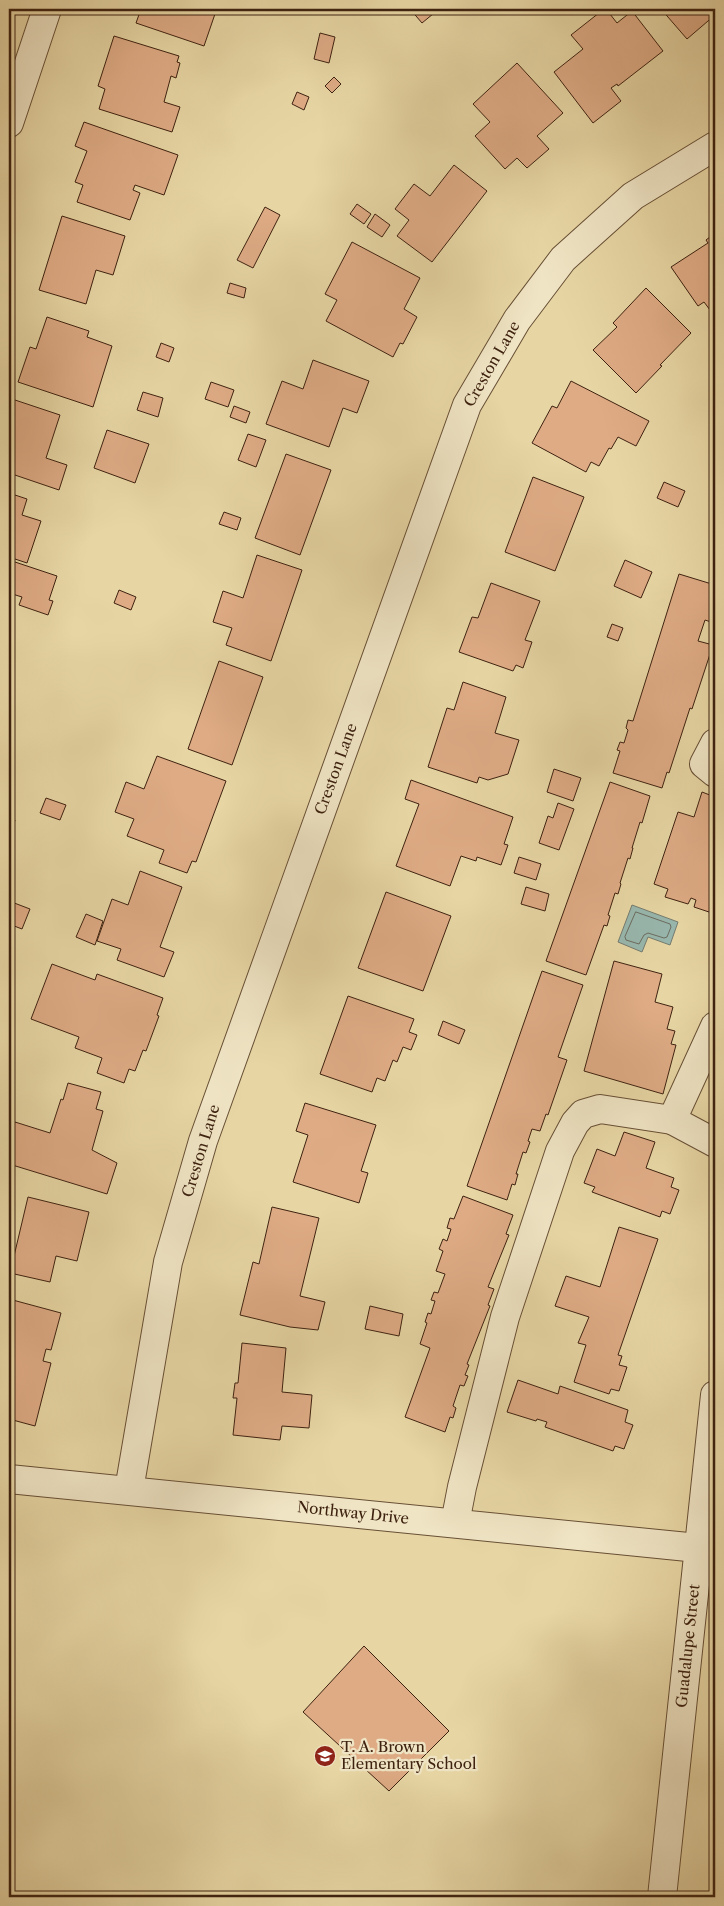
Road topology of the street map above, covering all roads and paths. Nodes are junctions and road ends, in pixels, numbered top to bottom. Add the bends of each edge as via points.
1 (48, 9) edge
2 (9, 123) edge
3 (715, 146) edge
4 (715, 743) edge
5 (715, 773) edge
6 (715, 1026) edge
7 (672, 1120) junction
8 (715, 1143) edge
9 (714, 1412) edge
10 (9, 1479) edge
11 (129, 1490) junction
12 (455, 1523) junction
13 (698, 1548) junction
14 (662, 1897) edge

1 - 2 street
3 - 11 street, Creston Lane via 633,196 563,259 517,320 466,405 202,1141 168,1262
4 - 5 street via 704,764
6 - 7 street
7 - 8 street
7 - 12 street via 600,1109 583,1114 575,1123 560,1151 505,1317
9 - 13 street, Guadalupe Street
10 - 11 street, Northway Drive
11 - 12 street, Northway Drive
12 - 13 street, Northway Drive
13 - 14 street, Guadalupe Street

